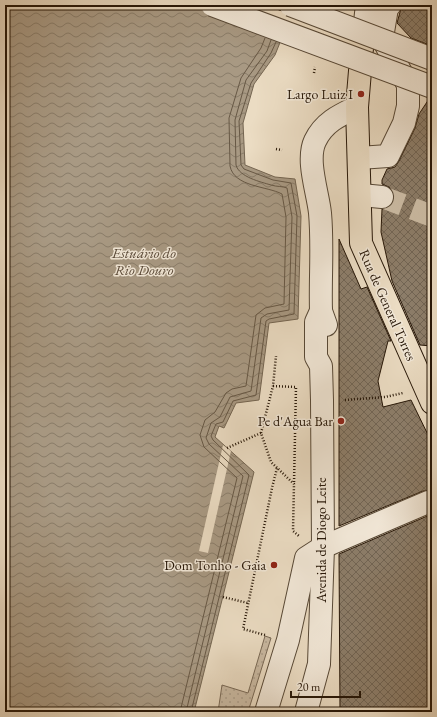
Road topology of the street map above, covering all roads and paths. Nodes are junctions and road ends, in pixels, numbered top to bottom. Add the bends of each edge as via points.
1 (212, 5) edge
2 (250, 5) edge
3 (290, 5) edge
4 (367, 5) edge
5 (390, 5) edge
6 (352, 44) junction
7 (432, 58) edge
8 (432, 87) edge
9 (357, 107) junction
10 (276, 149) dead end
11 (282, 150) dead end
12 (359, 158) junction
13 (360, 195) junction
14 (382, 197) tunnel mouth
15 (276, 356) dead end
16 (273, 386) junction
17 (391, 395) dead end
18 (349, 402) dead end
19 (432, 403) edge
20 (261, 433) junction
21 (227, 448) dead end
22 (277, 468) junction
23 (294, 484) junction
24 (428, 502) dead end
25 (302, 538) dead end
26 (323, 547) junction
27 (223, 597) dead end
28 (248, 603) junction
29 (288, 640) junction
30 (266, 712) edge
31 (306, 712) edge

1 - 8 street, bridge
2 - 6 main road
3 - 7 street, bridge
4 - 6 street
5 - 12 street via 387,8 382,38 408,85 408,106 404,123 388,156
6 - 9 main road
9 - 12 main road, Rua de General Torres
9 - 26 street, Avenida de Diogo Leite via 331,120 315,141 313,171 320,214 321,311 326,322 326,357 321,366
10 - 11 path
12 - 13 main road, Rua de General Torres
13 - 14 street
13 - 19 main road, Rua de General Torres via 361,243
15 - 16 path
16 - 20 path
16 - 23 path via 296,387
17 - 18 path via 353,399
20 - 21 path
20 - 22 path via 271,462
22 - 23 path
22 - 28 path
23 - 25 path via 293,531
24 - 26 street
26 - 29 street via 306,558
26 - 31 street, Avenida de Diogo Leite via 320,664
27 - 28 path
28 - 29 path via 244,629
29 - 30 street

